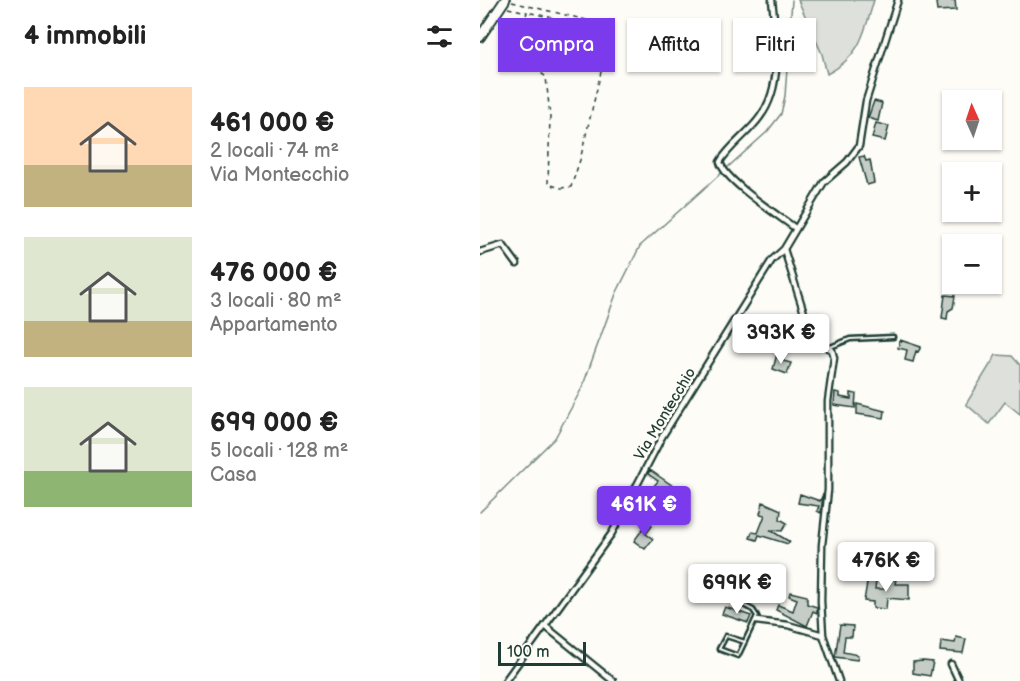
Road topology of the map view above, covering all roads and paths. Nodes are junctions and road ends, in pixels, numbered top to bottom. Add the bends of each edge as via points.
1 (505, 0) edge
2 (772, 0) edge
3 (898, 0) edge
4 (527, 12) junction
5 (497, 16) junction
6 (505, 18) edge
7 (525, 18) edge
8 (554, 18) edge
9 (578, 18) edge
10 (480, 37) edge
11 (540, 72) edge
12 (601, 72) edge
13 (795, 228) junction
14 (784, 249) junction
15 (480, 252) edge
16 (517, 264) dead end
17 (893, 338) dead end
18 (828, 348) junction
19 (728, 597) dead end
20 (756, 621) junction
21 (545, 626) junction
22 (823, 635) junction
23 (745, 642) junction
24 (951, 664) dead end
25 (505, 681) edge
26 (614, 681) edge
27 (839, 681) edge
28 (959, 681) edge

1 - 5 main road
1 - 9 path
2 - 13 street via 777,48 769,103 745,136 721,159 722,167 732,178
3 - 13 street, Via Montecchio via 866,101 859,146 824,182
4 - 5 path via 507,8
4 - 7 path
4 - 8 path
5 - 6 path
5 - 10 main road
11 - 12 path via 546,77 550,116 548,184 561,189 571,188
13 - 14 street, Via Montecchio
14 - 18 street via 810,332
14 - 21 street, Via Montecchio via 772,260 679,408 612,533
15 - 16 street via 503,245
17 - 18 lane via 850,339
18 - 22 street via 834,363 828,401 828,490 822,545
19 - 20 lane via 753,610
20 - 22 street
20 - 23 lane
21 - 25 street, Via Montecchio
21 - 26 street
22 - 27 street
23 - 23 lane via 726,636 719,649 736,657
24 - 28 street

